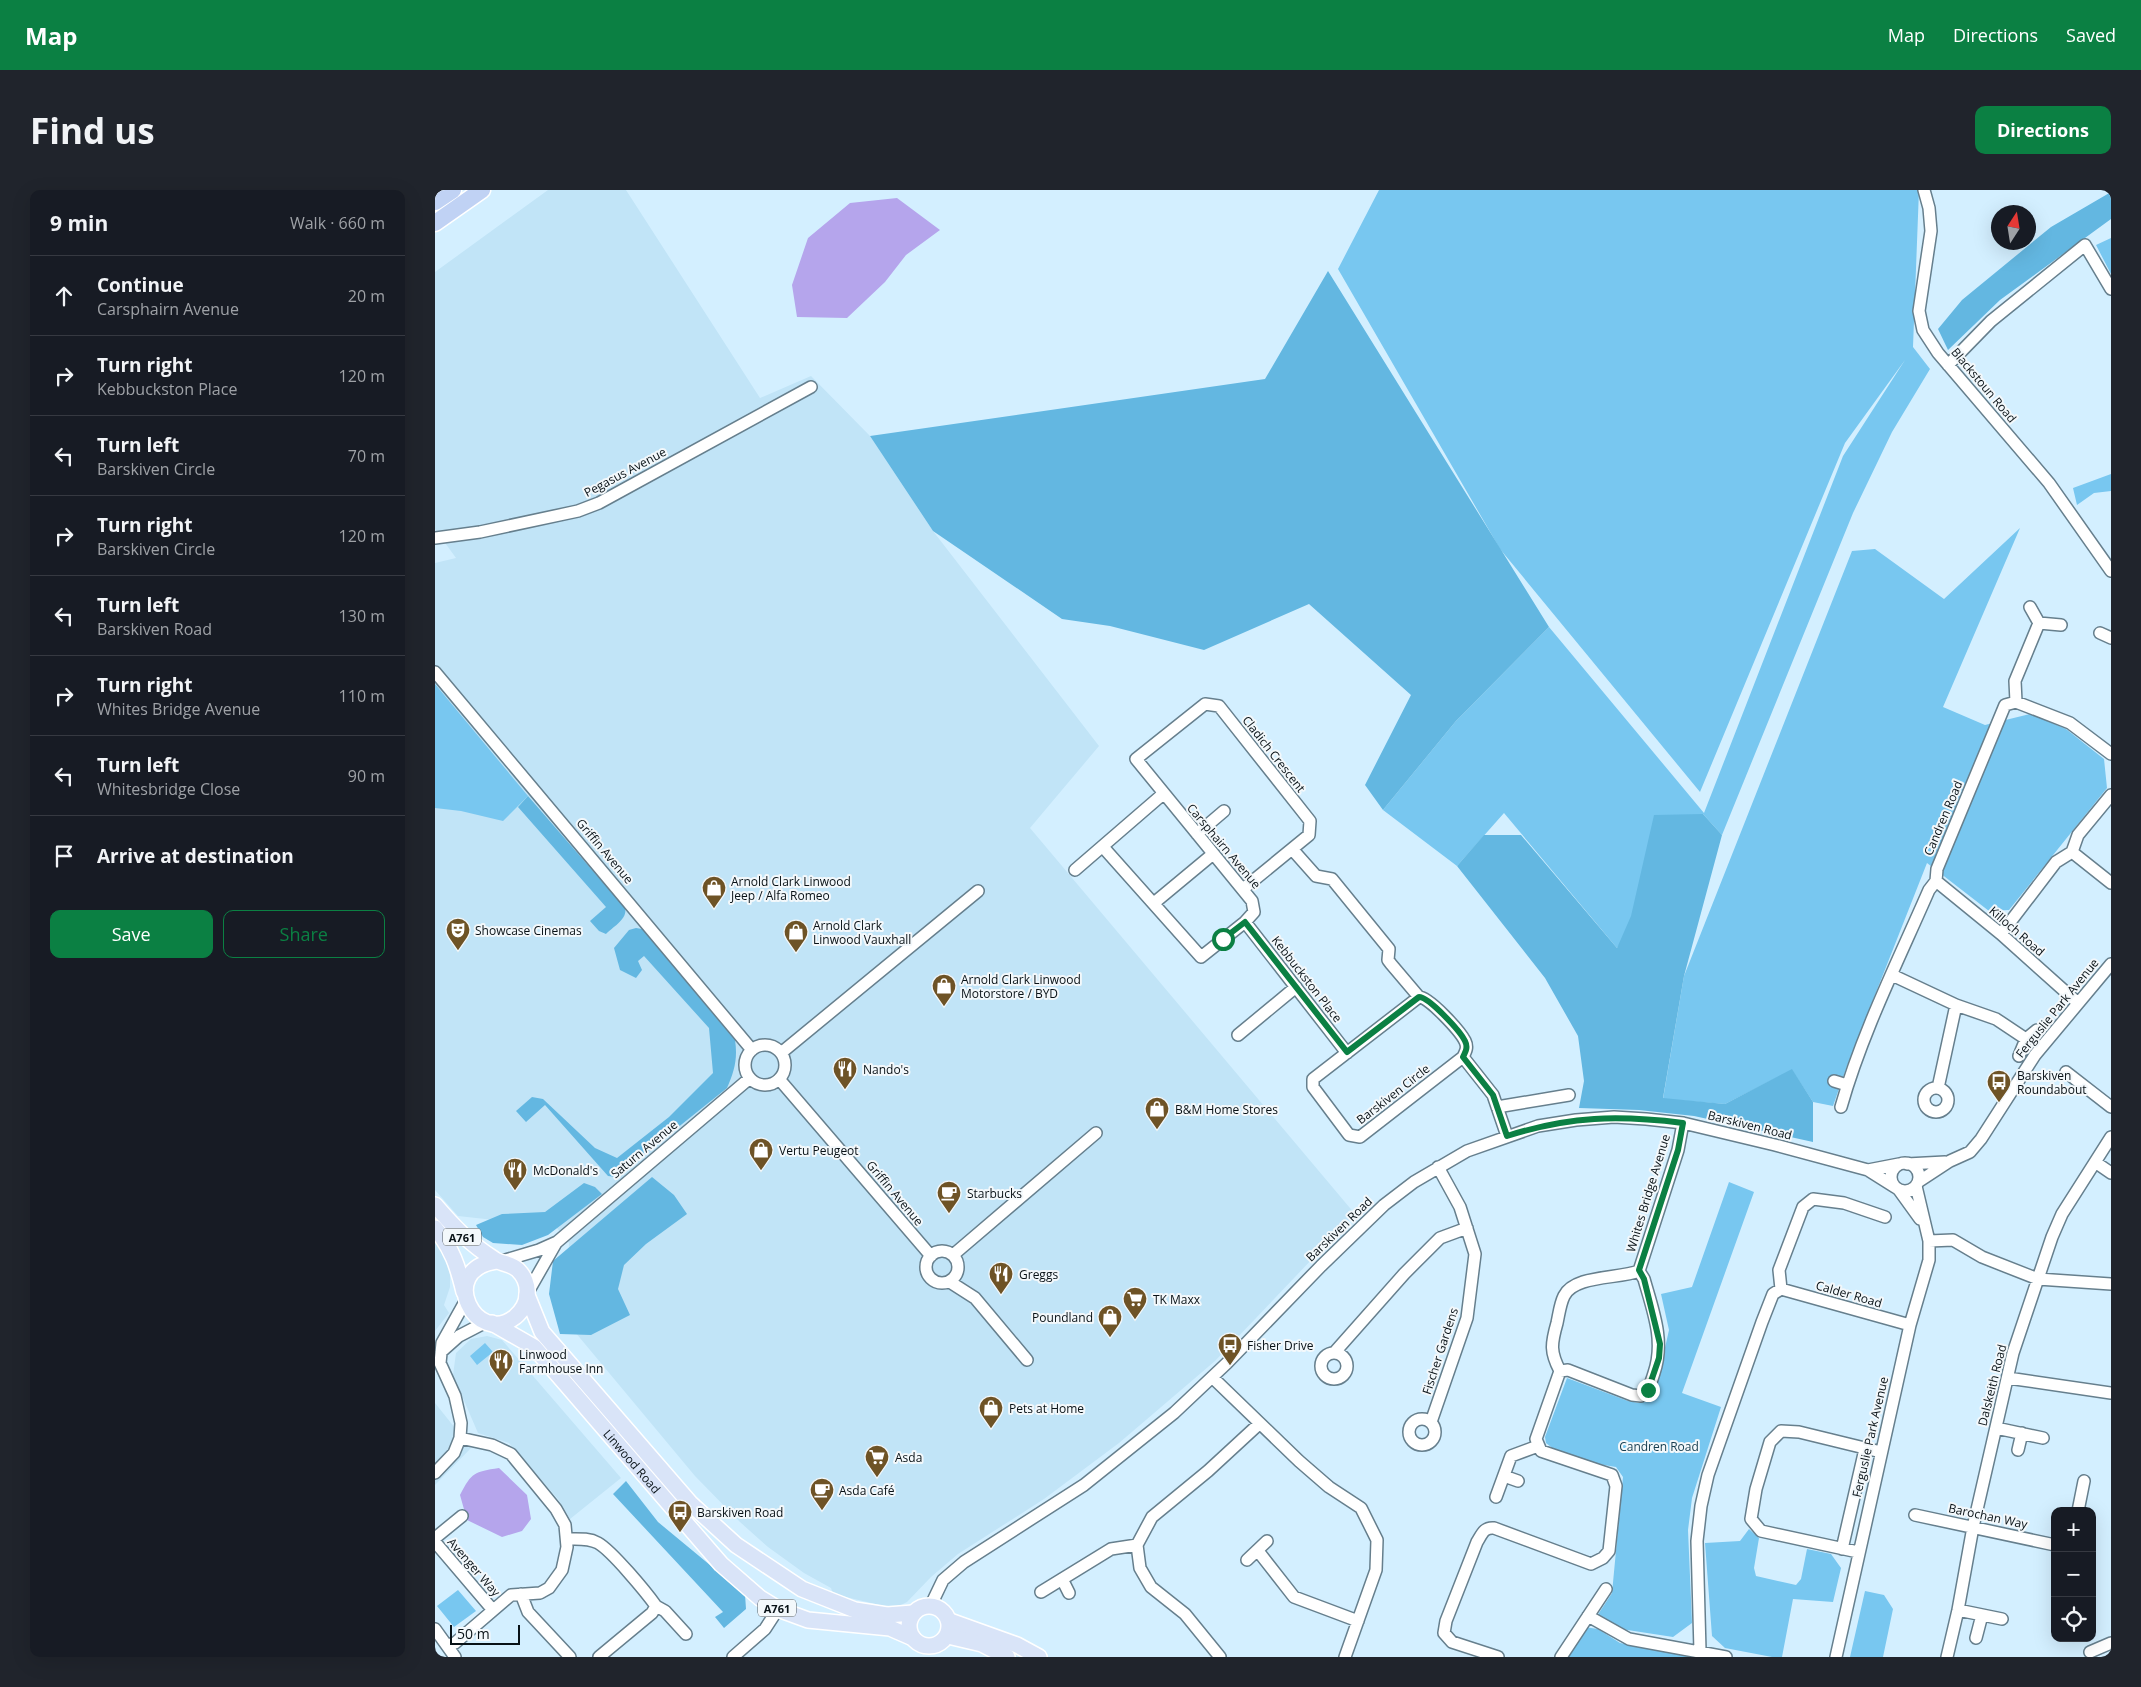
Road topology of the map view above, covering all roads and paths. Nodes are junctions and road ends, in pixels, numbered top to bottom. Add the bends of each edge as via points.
1 (453, 190) edge
2 (481, 190) edge
3 (1924, 190) edge
4 (435, 202) edge
5 (435, 223) edge
6 (2111, 289) edge
7 (1948, 365) junction
8 (811, 387) dead end
9 (435, 538) edge
10 (2111, 570) edge
11 (2030, 607) dead end
12 (2039, 623) junction
13 (2061, 625) dead end
14 (435, 672) edge
15 (2016, 702) junction
16 (2111, 754) edge
17 (1136, 759) joint
18 (1163, 794) junction
19 (2111, 795) edge
20 (1225, 811) dead end
21 (1197, 834) junction
22 (1103, 847) junction
23 (1292, 849) junction
24 (2072, 852) junction
25 (1213, 854) junction
26 (1075, 870) dead end
27 (1936, 881) junction
28 (2111, 883) edge
29 (1243, 890) junction
30 (978, 891) dead end
31 (1154, 903) junction
32 (1245, 922) junction
33 (2001, 934) junction
34 (2111, 964) edge
35 (1892, 975) junction
36 (1296, 987) junction
37 (1419, 997) junction
38 (2078, 1004) junction
39 (1956, 1005) junction
40 (2037, 1030) dead end
41 (1237, 1035) dead end
42 (2025, 1039) junction
43 (752, 1050) junction
44 (1347, 1052) junction
45 (781, 1053) junction
46 (2019, 1056) dead end
47 (1463, 1057) junction
48 (2065, 1072) dead end
49 (750, 1078) junction
50 (779, 1080) junction
51 (1835, 1081) dead end
52 (1847, 1085) junction
53 (1937, 1088) dead end
54 (1569, 1095) dead end
55 (1841, 1107) dead end
56 (2111, 1107) edge
57 (1497, 1108) junction
58 (1683, 1123) junction
59 (1096, 1133) dead end
60 (1507, 1136) junction
61 (2111, 1137) edge
62 (1950, 1161) junction
63 (2095, 1162) junction
64 (1903, 1164) junction
65 (1438, 1167) junction
66 (1867, 1170) junction
67 (2111, 1173) edge
68 (1917, 1184) junction
69 (1897, 1189) junction
70 (435, 1205) edge
71 (1885, 1218) dead end
72 (1923, 1225) junction
73 (435, 1228) edge
74 (1467, 1228) junction
75 (1929, 1241) junction
76 (557, 1242) junction
77 (953, 1254) junction
78 (931, 1256) junction
79 (499, 1261) junction
80 (1639, 1270) junction
81 (2038, 1279) junction
82 (950, 1282) junction
83 (2111, 1284) edge
84 (1781, 1289) junction
85 (527, 1293) junction
86 (465, 1298) junction
87 (489, 1323) junction
88 (1911, 1325) junction
89 (441, 1352) junction
90 (1334, 1353) dead end
91 (1027, 1360) dead end
92 (1560, 1372) junction
93 (1212, 1377) junction
94 (2007, 1378) junction
95 (2111, 1393) edge
96 (1431, 1422) dead end
97 (1259, 1424) junction
98 (1996, 1428) junction
99 (2022, 1433) junction
100 (460, 1438) junction
101 (2043, 1438) dead end
102 (1538, 1446) junction
103 (1865, 1448) junction
104 (2018, 1450) dead end
105 (1881, 1452) junction
106 (435, 1472) edge
107 (1504, 1476) junction
108 (2084, 1480) dead end
109 (1518, 1481) dead end
110 (1496, 1497) dead end
111 (2079, 1507) edge
112 (1915, 1515) dead end
113 (462, 1516) dead end
114 (1973, 1527) junction
115 (435, 1538) edge
116 (567, 1538) junction
117 (435, 1542) edge
118 (1267, 1542) dead end
119 (1137, 1544) junction
120 (2051, 1544) edge
121 (1842, 1549) junction
122 (1258, 1551) junction
123 (1858, 1552) junction
124 (1247, 1560) dead end
125 (1062, 1579) junction
126 (1606, 1589) dead end
127 (1041, 1592) dead end
128 (1069, 1593) dead end
129 (521, 1594) junction
130 (931, 1605) junction
131 (656, 1606) junction
132 (493, 1609) junction
133 (778, 1609) junction
134 (1958, 1610) junction
135 (913, 1613) junction
136 (1982, 1615) junction
137 (1588, 1616) junction
138 (2002, 1619) dead end
139 (1358, 1621) junction
140 (949, 1628) junction
141 (435, 1629) edge
142 (686, 1634) dead end
143 (913, 1638) junction
144 (1976, 1638) dead end
145 (447, 1645) junction
146 (1700, 1651) junction
147 (455, 1657) edge
148 (570, 1657) edge
149 (599, 1657) edge
150 (733, 1657) edge
151 (1007, 1657) edge
152 (1039, 1657) edge
153 (1220, 1657) edge
154 (1345, 1657) edge
155 (1499, 1657) edge
156 (1561, 1657) edge
157 (1726, 1657) edge
158 (1836, 1657) edge
159 (1947, 1657) edge

1 - 4 highway
2 - 5 highway
3 - 7 street, Blackstoun Road via 1931,230 1919,311 1923,330
6 - 7 street via 2085,245 1991,321
7 - 10 street, Blackstoun Road via 2049,483
8 - 9 street, Pegasus Avenue via 599,503 578,511
11 - 12 street
12 - 13 street
12 - 15 street via 2015,681
14 - 43 street, Griffin Avenue
15 - 16 street via 2071,723
15 - 27 street, Candren Road via 2005,705 1937,869
17 - 18 street, Carsphairn Avenue
17 - 23 street, Cladich Crescent via 1205,704 1219,706 1310,821 1309,835
18 - 21 street, Carsphairn Avenue
18 - 22 street
19 - 24 street via 2078,835
20 - 21 street
21 - 25 street, Carsphairn Avenue
22 - 26 street
22 - 31 street
23 - 29 street, Cladich Crescent
23 - 37 street via 1316,876 1331,878 1389,949 1388,960
24 - 28 street
24 - 33 street via 2056,862
25 - 29 street, Carsphairn Avenue
25 - 31 street
27 - 33 street, Killoch Road
27 - 35 street, Candren Road via 1929,890
29 - 32 street, Carsphairn Avenue via 1252,901 1254,912
30 - 45 street
31 - 32 street via 1201,957
32 - 36 street, Kebbuckston Place
33 - 38 street, Killoch Road
34 - 38 street, Ferguslie Park Avenue
35 - 39 street
35 - 52 street, Candren Road
36 - 41 street
36 - 44 street, Kebbuckston Place
37 - 44 street, Barskiven Circle
37 - 47 street via 1436,1006 1465,1041 1467,1050
38 - 62 street, Ferguslie Park Avenue via 2035,1055 1981,1139 1970,1152
39 - 42 street via 1996,1018
39 - 53 street
40 - 42 street
42 - 46 street
43 - 45 street via 766,1045
43 - 49 street via 745,1062
44 - 47 street, Barskiven Circle via 1313,1079 1313,1087 1349,1135 1361,1137
45 - 50 street via 785,1065
47 - 57 street via 1493,1095
48 - 56 street
49 - 50 street via 762,1084
49 - 76 street, Saturn Avenue
50 - 78 street, Griffin Avenue
51 - 52 street
52 - 55 street, Candren Road
54 - 57 street
57 - 60 street
58 - 60 street, Barskiven Road via 1614,1117 1538,1126
58 - 66 street, Barskiven Road
58 - 80 street, Whites Bridge Avenue via 1678,1150
59 - 77 street
60 - 65 street, Barskiven Road via 1467,1151
61 - 63 street, Dalskeith Road
62 - 64 street, Ferguslie Park Avenue
62 - 68 street, Ferguslie Park Avenue
63 - 67 street
63 - 81 street, Dalskeith Road via 2062,1214
64 - 66 street, Barskiven Road
64 - 68 street via 1916,1169
64 - 69 street via 1891,1175
65 - 74 street, Fischer Gardens via 1460,1207
65 - 93 street, Barskiven Road via 1384,1205
66 - 69 street, Barskiven Road
68 - 69 street via 1908,1191
68 - 72 street, Ferguslie Park Avenue
69 - 72 street, Ferguslie Park Avenue
70 - 79 main road, A761 via 461,1236
71 - 84 street via 1843,1203 1813,1198 1803,1207 1779,1270
72 - 75 street, Ferguslie Park Avenue
73 - 86 main road, A761 via 456,1259
74 - 90 street via 1440,1238
74 - 96 street, Fischer Gardens via 1475,1254 1467,1318
75 - 81 street via 1953,1240 1982,1257
75 - 88 street, Ferguslie Park Avenue via 1929,1260
76 - 79 street, Saturn Avenue
76 - 85 street, Saturn Avenue
77 - 78 street via 939,1251
77 - 82 street via 958,1269
78 - 82 street via 926,1265 930,1278 940,1283
79 - 85 main road via 516,1268 523,1276
79 - 86 main road via 486,1262 473,1272 466,1286
80 - 92 street, Whites Bridge Avenue via 1628,1275 1586,1281 1572,1286 1564,1296 1552,1340 1552,1356
80 - 92 street via 1660,1344 1659,1358 1648,1390 1641,1396 1632,1395 1568,1370
81 - 83 street
81 - 94 street, Dalskeith Road
82 - 91 street via 975,1298
84 - 88 street, Calder Road
84 - 146 street via 1773,1294 1762,1322 1708,1475 1701,1506 1697,1541
85 - 87 main road via 525,1305 512,1319
85 - 135 main road, Linwood Road / A761 via 542,1332 690,1503 736,1545 802,1589 855,1610 887,1615
86 - 87 main road via 474,1314
86 - 89 street via 442,1343
87 - 89 street via 459,1336
87 - 133 main road, Linwood Road / A761 via 529,1343 721,1564
88 - 105 street, Ferguslie Park Avenue
89 - 100 street via 440,1363 455,1396 461,1423
92 - 102 street via 1536,1439
93 - 97 street
93 - 130 street, Barskiven Road via 1145,1438 1084,1485 964,1562 943,1580
94 - 95 street
94 - 98 street, Dalskeith Road
97 - 119 street via 1152,1517
97 - 139 street via 1329,1487 1361,1508 1377,1540 1376,1570
98 - 99 street
98 - 114 street, Dalskeith Road
99 - 101 street
99 - 104 street
100 - 106 street via 454,1453
100 - 116 street via 492,1445 511,1454 556,1509 565,1524
102 - 107 street via 1511,1456
102 - 155 street via 1541,1451 1613,1475 1616,1486 1609,1551 1591,1564 1494,1528 1484,1531 1453,1603 1444,1633 1451,1642
103 - 105 street
103 - 121 street
103 - 121 street via 1799,1432 1781,1431 1770,1442 1756,1489 1751,1519 1761,1531
105 - 123 street, Ferguslie Park Avenue
107 - 109 street
107 - 110 street
108 - 111 street
112 - 114 street, Barochan Way
113 - 115 street
114 - 120 street, Barochan Way
114 - 134 street, Dalskeith Road
116 - 129 street via 562,1570 549,1588 539,1593
116 - 131 street via 597,1543 609,1552
117 - 132 street, Avenger Way
118 - 122 street
119 - 125 street via 1111,1549
119 - 153 street via 1139,1568 1151,1587 1185,1614
121 - 123 street
122 - 124 street
122 - 139 street via 1294,1596
123 - 158 street, Ferguslie Park Avenue
125 - 127 street
125 - 128 street
126 - 137 street
129 - 132 street via 511,1595
129 - 148 street via 528,1612
130 - 135 main road, A761
130 - 140 main road via 944,1611
131 - 142 street
131 - 149 street via 652,1613
132 - 145 street via 455,1643
133 - 143 main road, Linwood Road / A761 via 808,1620 890,1628
133 - 150 street via 765,1629
134 - 136 street
134 - 159 street, Dalskeith Road
135 - 143 main road via 909,1623
136 - 138 street
136 - 144 street
137 - 146 street via 1629,1639
137 - 156 street
139 - 154 street
140 - 143 main road, A761 via 937,1645 920,1644
140 - 151 main road
140 - 152 main road via 1017,1645
141 - 145 street
145 - 147 street
146 - 157 street

